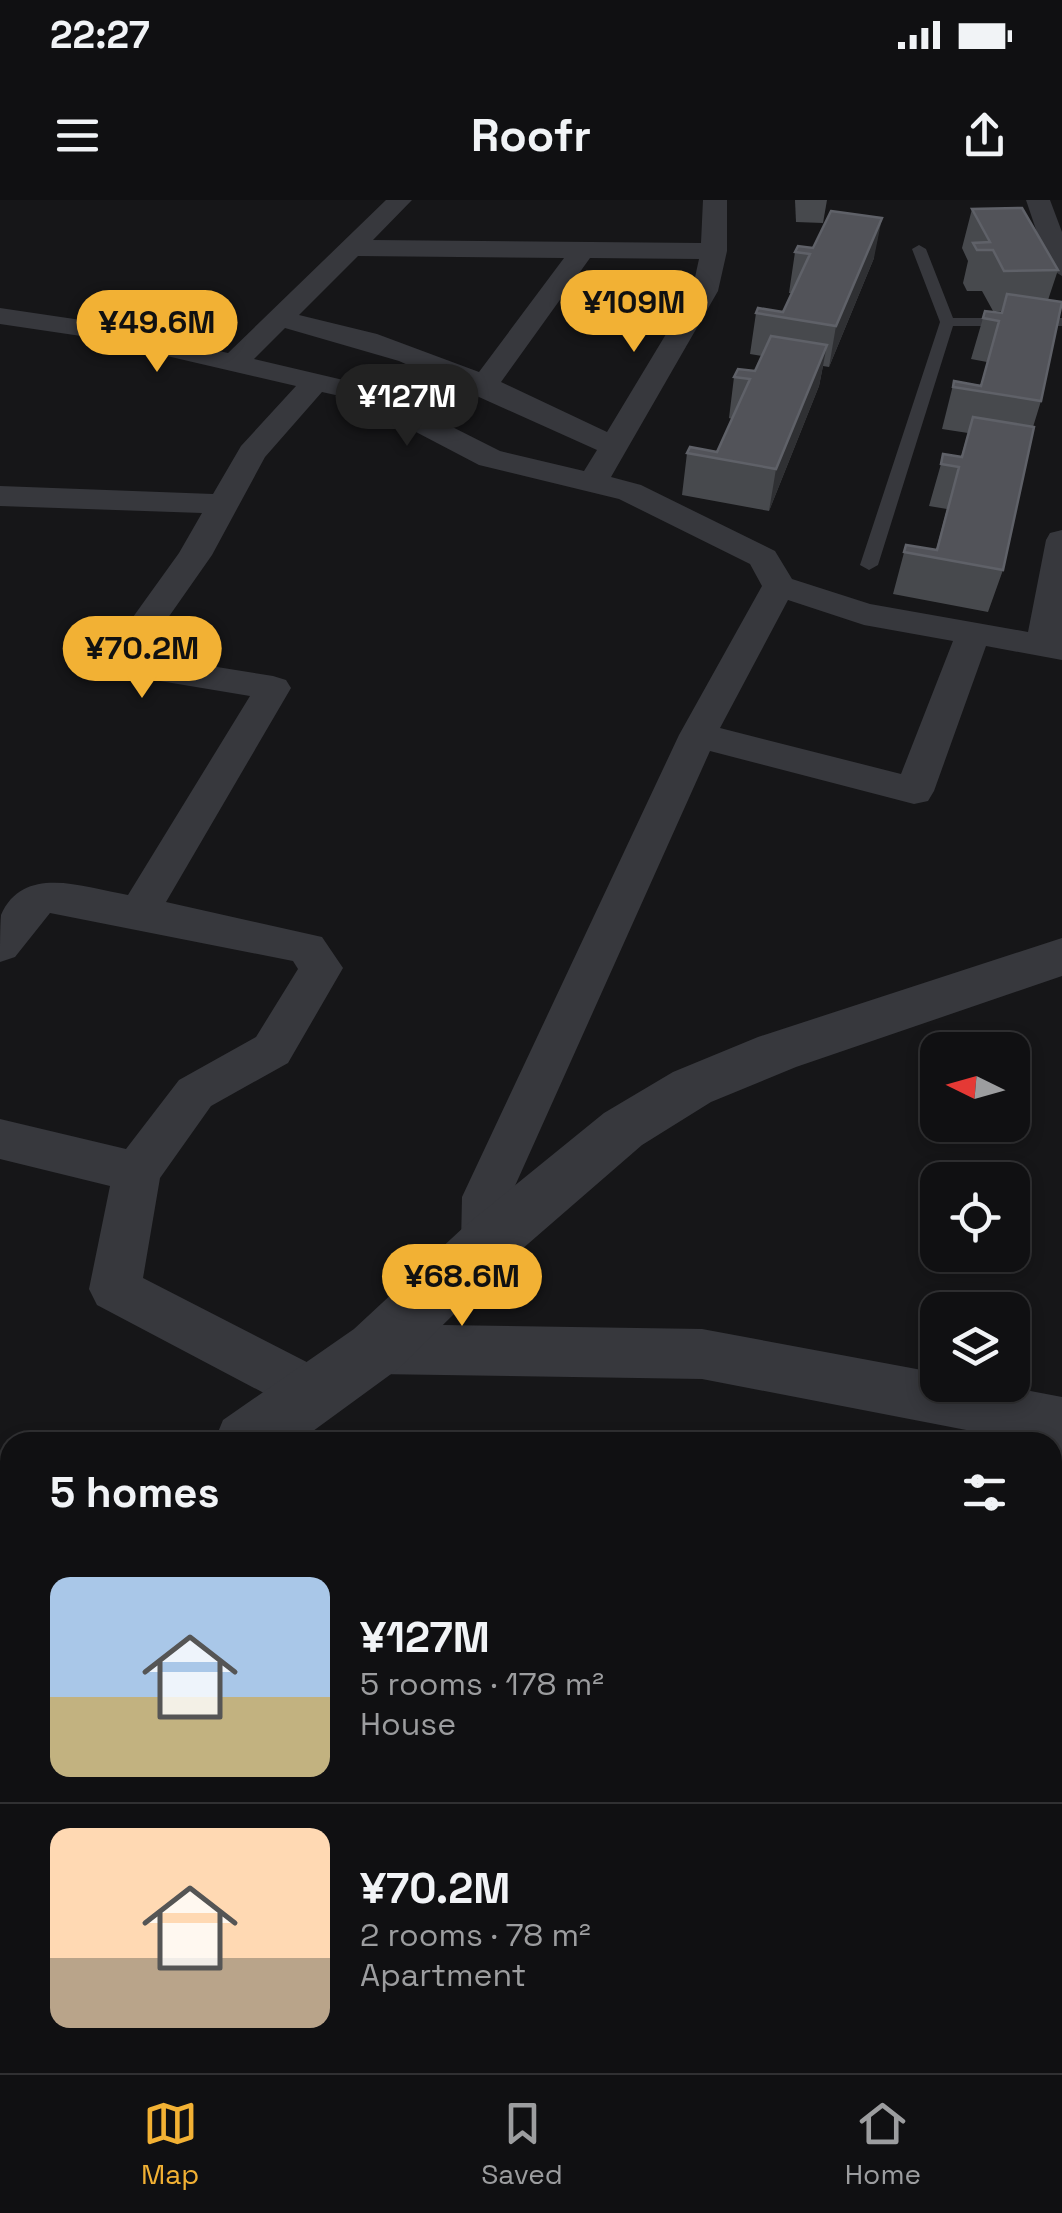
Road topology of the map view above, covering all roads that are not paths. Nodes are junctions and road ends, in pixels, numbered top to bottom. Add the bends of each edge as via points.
1 (400, 200) edge
2 (715, 200) edge
3 (1038, 200) edge
4 (351, 248) junction
5 (920, 250) dead end
6 (582, 251) junction
7 (714, 251) junction
8 (1062, 268) edge
9 (0, 316) edge
10 (279, 318) junction
11 (947, 322) junction
12 (1062, 322) edge
13 (234, 363) junction
14 (314, 382) junction
15 (485, 384) junction
16 (614, 447) junction
17 (594, 482) junction
18 (0, 496) edge
19 (220, 504) junction
20 (1062, 540) edge
21 (869, 565) dead end
22 (779, 586) junction
23 (973, 634) junction
24 (1053, 647) edge
25 (698, 735) junction
26 (139, 912) junction
27 (0, 946) edge
28 (1062, 957) edge
29 (0, 1139) edge
30 (136, 1172) junction
31 (486, 1244) junction
32 (376, 1349) junction
33 (313, 1393) junction
34 (1062, 1422) edge
35 (260, 1432) edge

1 - 4 street
2 - 7 street
3 - 8 street
4 - 6 street
4 - 10 street
5 - 11 lane
6 - 7 street
6 - 15 street
7 - 16 street via 704,291
9 - 13 street
10 - 13 street
10 - 15 street via 370,339
11 - 12 lane
11 - 21 lane
13 - 14 street
14 - 17 street via 363,392 490,458
14 - 19 street via 252,452
15 - 16 street
16 - 17 street
17 - 22 street via 630,492 764,558
18 - 19 street
19 - 26 street via 195,555 118,663 273,688
20 - 24 street
22 - 23 street via 864,614
22 - 25 street
23 - 24 street
23 - 25 street via 914,791
25 - 31 street via 486,1197
26 - 27 street via 40,896
26 - 30 street via 307,948 321,968 272,1050 195,1094
28 - 31 street via 692,1087 624,1129
29 - 30 street
30 - 33 street via 115,1290
31 - 32 street
32 - 33 street
32 - 34 street via 702,1354
33 - 35 street

